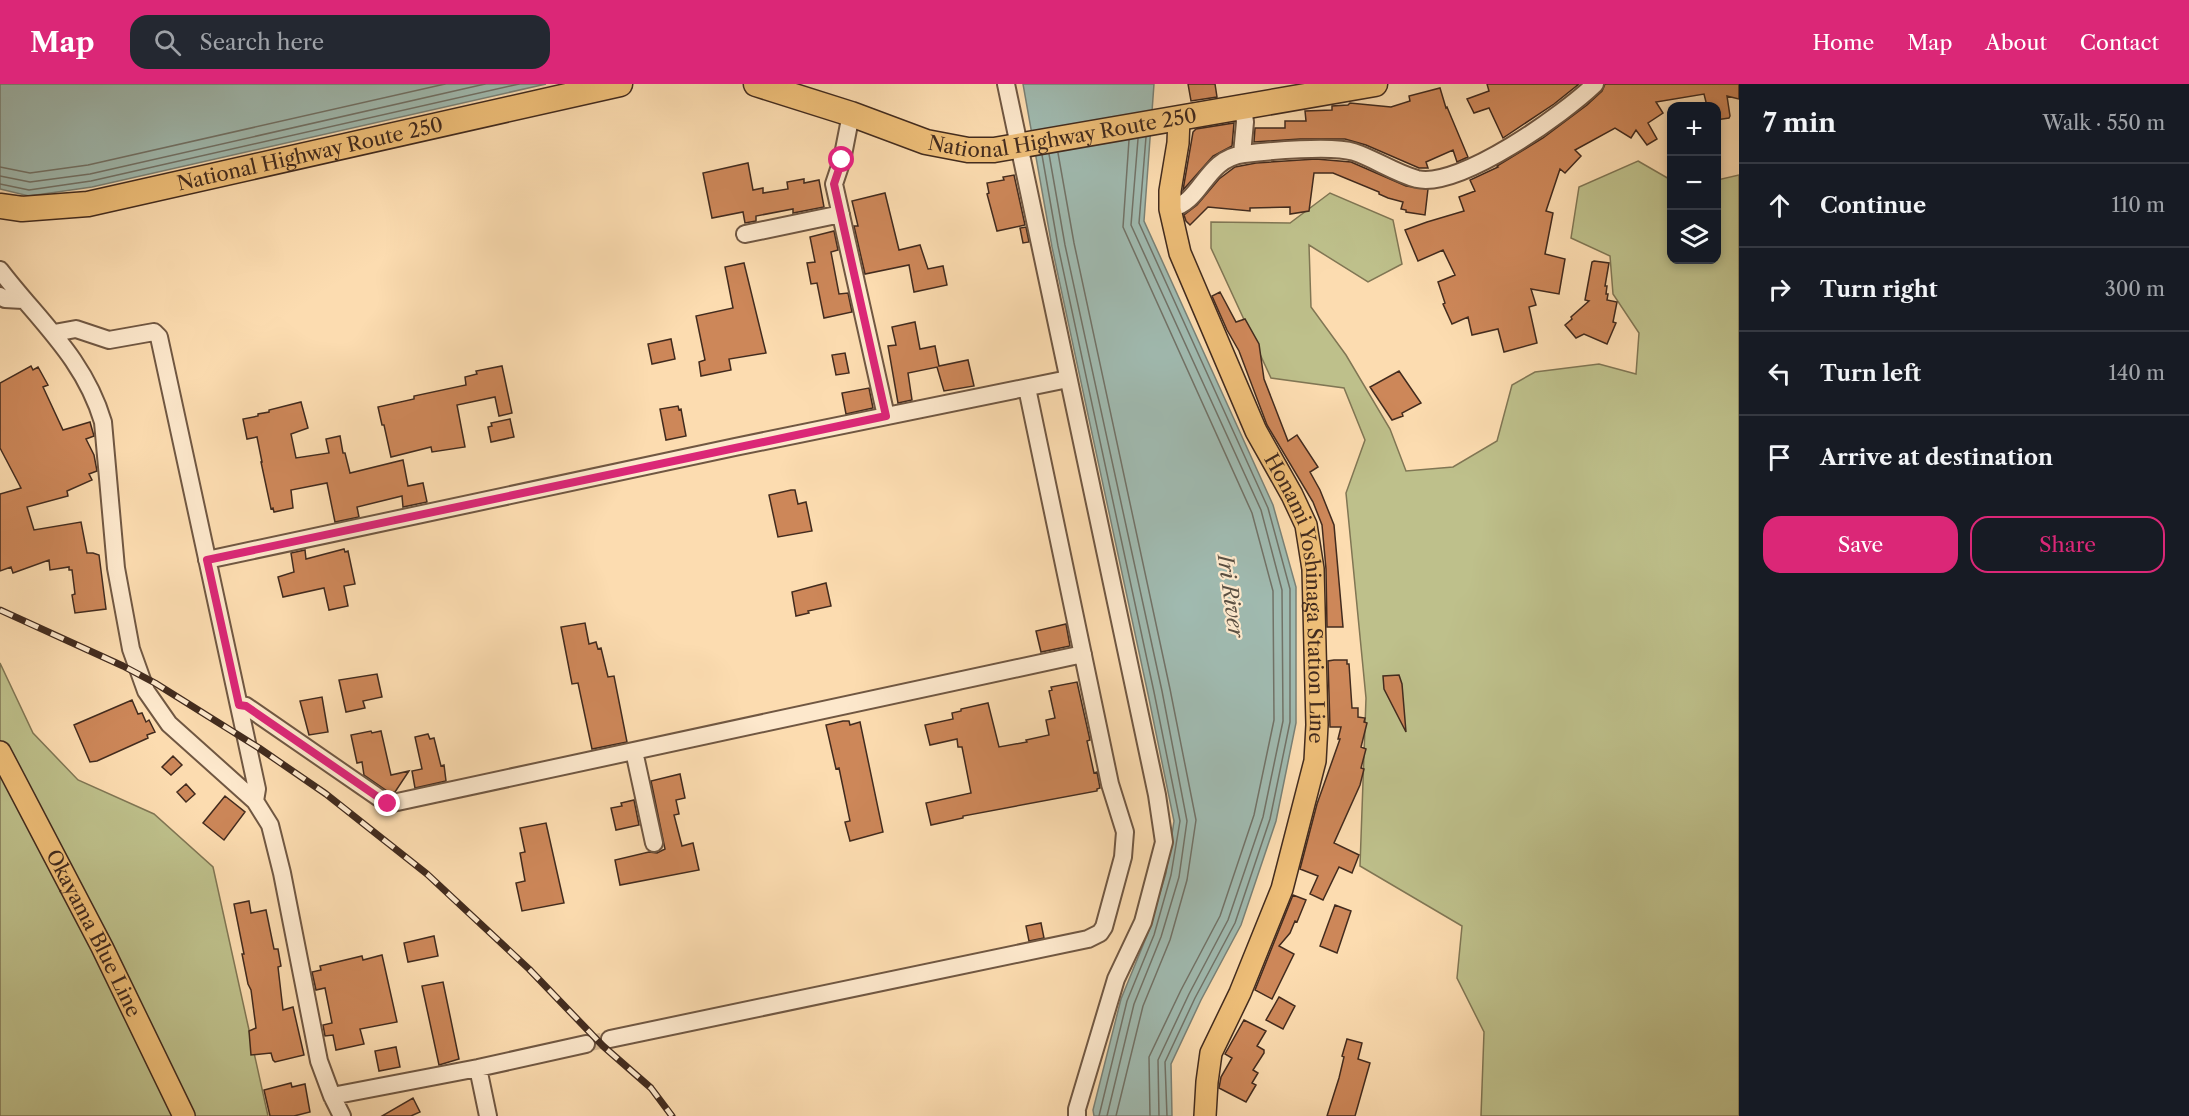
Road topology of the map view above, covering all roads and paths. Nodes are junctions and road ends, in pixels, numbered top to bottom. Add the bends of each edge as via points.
1 (620, 84) edge
2 (756, 84) edge
3 (1006, 84) edge
4 (1375, 84) edge
5 (1595, 84) edge
6 (1243, 108) junction
7 (851, 114) junction
8 (1172, 120) junction
9 (1026, 146) junction
10 (1242, 154) junction
11 (0, 206) edge
12 (1170, 209) junction
13 (841, 214) junction
14 (745, 234) dead end
15 (0, 270) edge
16 (0, 296) edge
17 (23, 300) junction
18 (54, 333) junction
19 (1068, 379) junction
20 (1027, 388) junction
21 (886, 416) junction
22 (207, 560) junction
23 (1083, 654) junction
24 (239, 705) junction
25 (634, 751) junction
26 (0, 752) edge
27 (255, 801) junction
28 (654, 843) dead end
29 (610, 1039) tunnel mouth
30 (586, 1044) tunnel mouth
31 (478, 1068) junction
32 (332, 1096) junction
33 (184, 1116) edge
34 (342, 1116) edge
35 (488, 1116) edge
36 (1077, 1116) edge
37 (1205, 1116) edge

1 - 11 highway, National Highway Route 250 via 88,204 22,209
2 - 7 highway, National Highway Route 250
3 - 9 street
4 - 6 highway, National Highway Route 250
5 - 10 street via 1548,123 1498,154 1441,179 1418,179 1352,151
6 - 8 highway, National Highway Route 250
6 - 10 street
7 - 9 highway, National Highway Route 250 via 926,142 968,150
7 - 13 street via 834,184
8 - 9 highway, National Highway Route 250
8 - 12 main road, Honami Yoshinaga Station Line via 1178,143
9 - 19 street
10 - 12 street via 1220,162 1182,206
12 - 37 main road, Honami Yoshinaga Station Line via 1180,253 1201,306 1256,431 1306,525 1313,569 1315,761 1282,889 1211,1053
13 - 14 street
13 - 21 street
15 - 17 street
16 - 17 street
17 - 18 street
18 - 22 street via 76,329 109,340 154,332 159,337
18 - 27 street via 84,375 103,422 116,568 131,649 146,690 169,724
19 - 20 street
19 - 36 street via 1164,842 1143,922 1116,978
20 - 21 street
20 - 23 street
21 - 22 street
22 - 24 street
23 - 25 street
23 - 29 street via 1110,784 1125,832 1123,857 1100,933 1088,939
24 - 25 street via 246,706 388,804
24 - 27 street via 257,789
25 - 28 street
26 - 33 main road, Okayama Blue Line via 102,947
27 - 32 street via 270,825 319,1062
30 - 31 street
31 - 32 street
31 - 35 street
32 - 34 street

